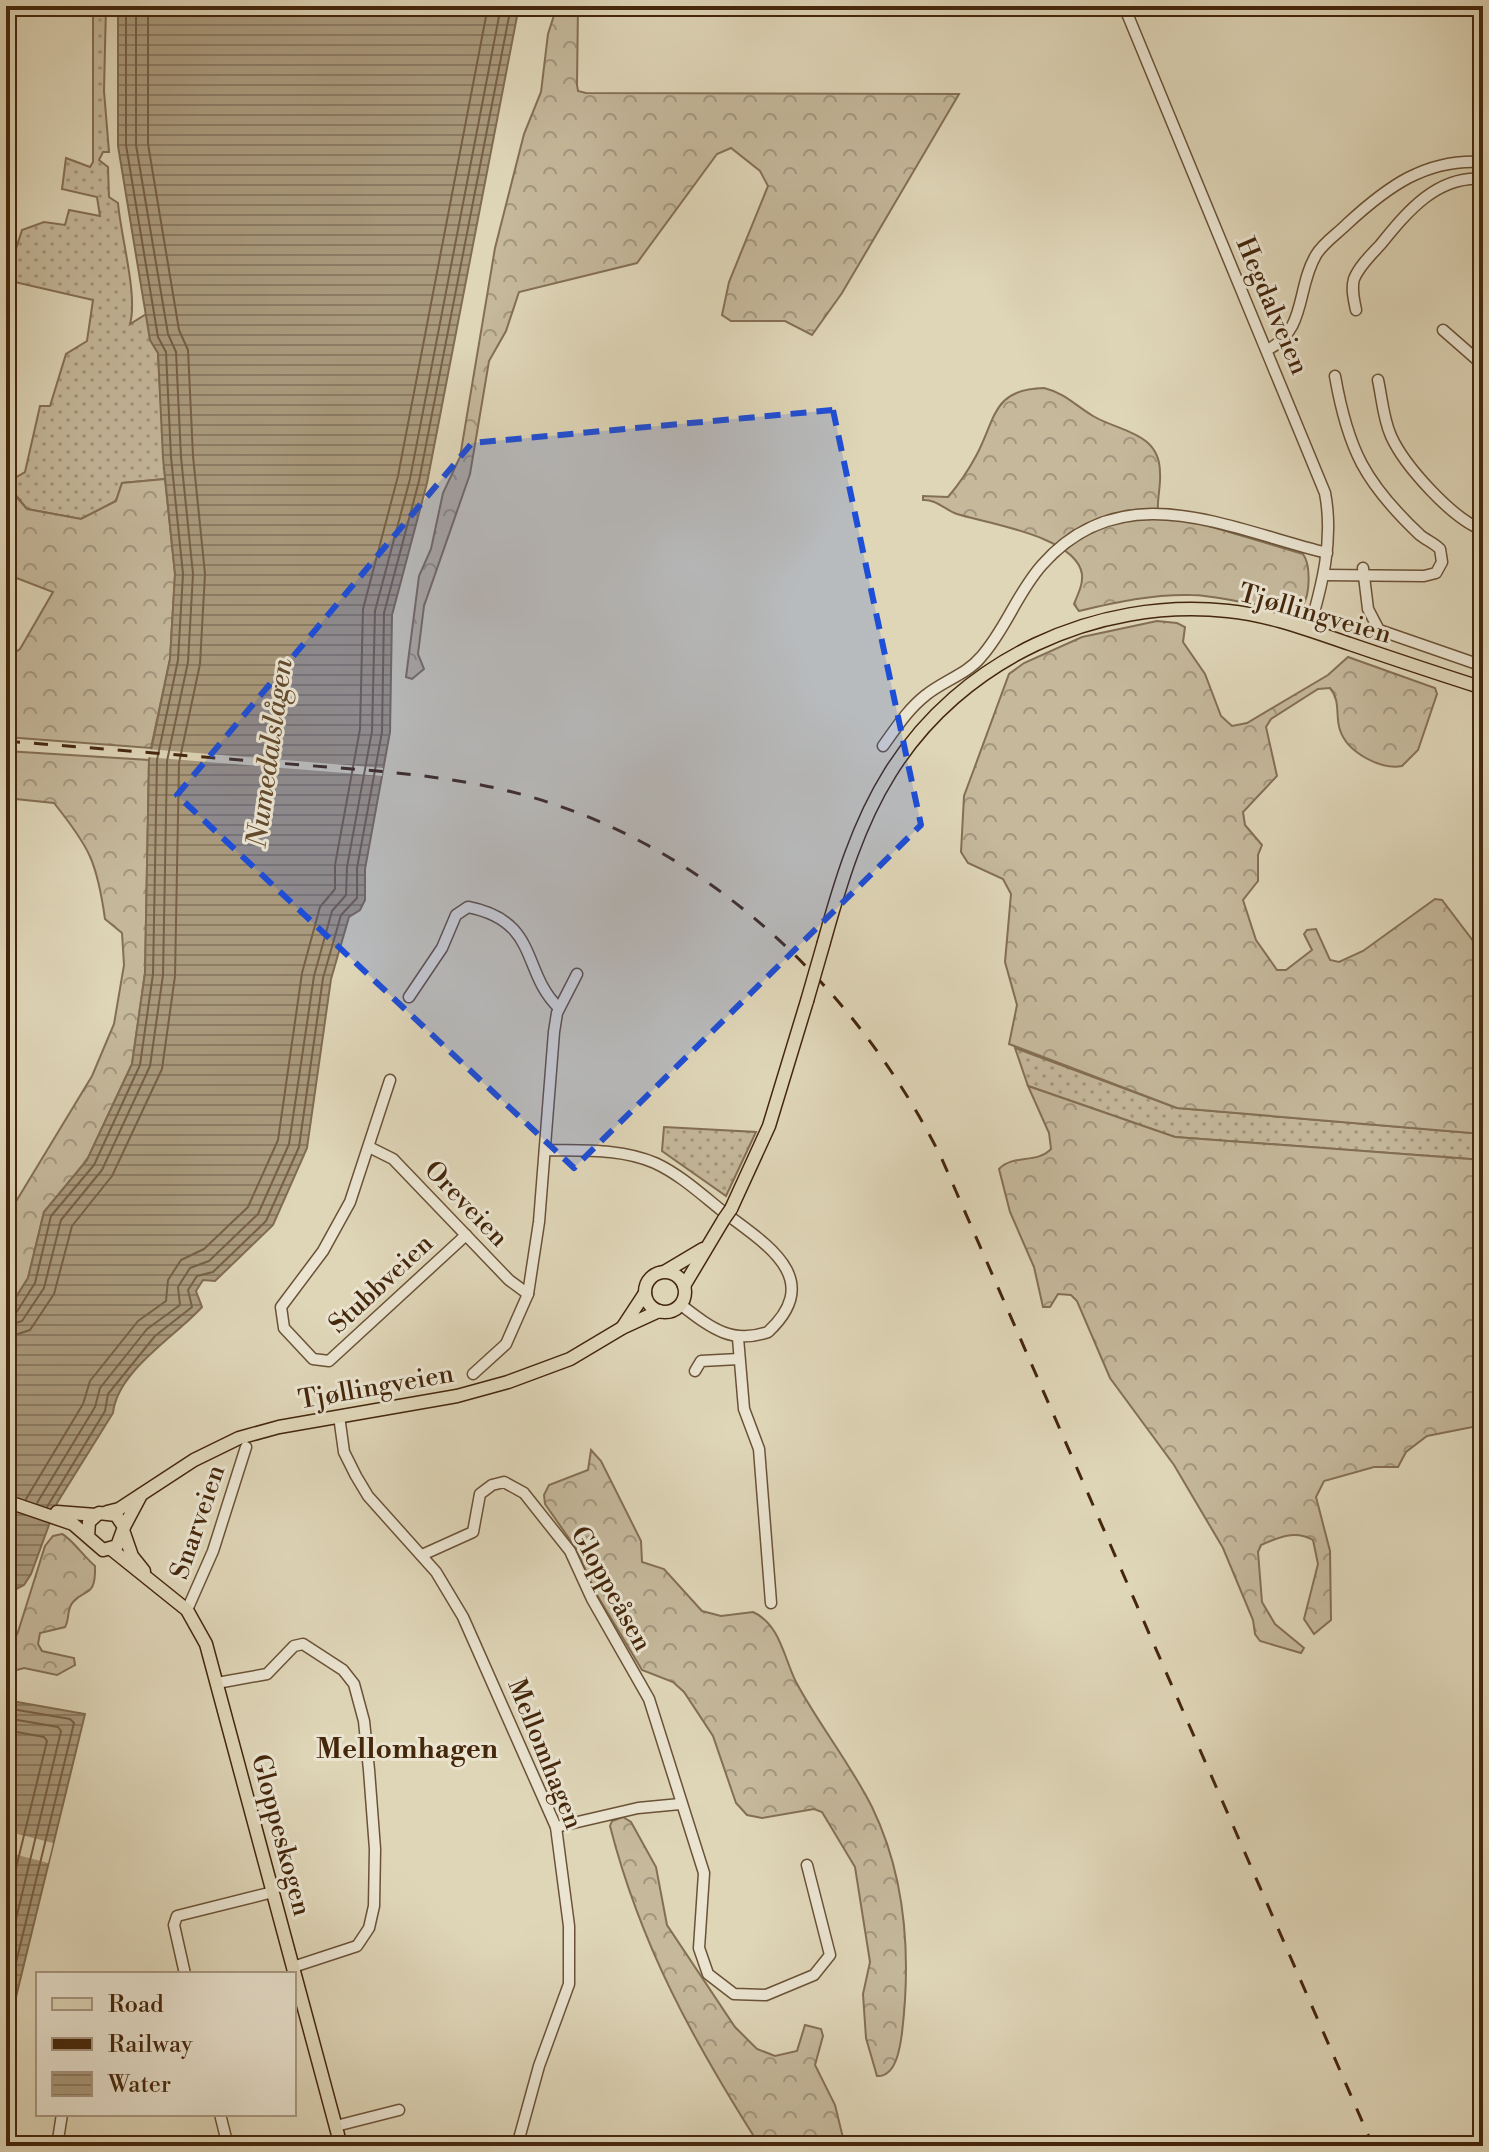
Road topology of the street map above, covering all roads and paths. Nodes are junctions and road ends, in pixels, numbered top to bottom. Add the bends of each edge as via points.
1 (1124, 6) edge
2 (1483, 162) edge
3 (1483, 179) edge
4 (1356, 310) dead end
5 (1443, 330) dead end
6 (1267, 350) junction
7 (1483, 365) edge
8 (1335, 376) dead end
9 (1378, 380) dead end
10 (1483, 530) edge
11 (1327, 553) junction
12 (1363, 573) junction
13 (1324, 575) junction
14 (1309, 630) junction
15 (1483, 666) edge
16 (1483, 688) edge
17 (883, 746) dead end
18 (577, 974) dead end
19 (409, 997) dead end
20 (559, 1008) junction
21 (390, 1080) dead end
22 (371, 1148) junction
23 (545, 1150) junction
24 (466, 1235) junction
25 (703, 1249) junction
26 (666, 1271) junction
27 (684, 1286) junction
28 (645, 1293) junction
29 (528, 1294) junction
30 (681, 1305) junction
31 (659, 1311) junction
32 (622, 1328) junction
33 (738, 1338) junction
34 (739, 1359) junction
35 (695, 1371) dead end
36 (473, 1374) dead end
37 (339, 1416) junction
38 (246, 1447) dead end
39 (141, 1495) junction
40 (6, 1501) edge
41 (101, 1513) junction
42 (74, 1519) junction
43 (124, 1530) junction
44 (88, 1537) junction
45 (111, 1549) junction
46 (422, 1555) junction
47 (148, 1577) junction
48 (771, 1603) dead end
49 (187, 1610) junction
50 (217, 1683) junction
51 (680, 1804) junction
52 (556, 1827) junction
53 (807, 1865) dead end
54 (273, 1892) junction
55 (293, 1967) junction
56 (185, 1972) edge
57 (294, 1972) edge
58 (296, 1978) edge
59 (399, 2110) dead end
60 (62, 2116) edge
61 (220, 2116) edge
62 (336, 2126) junction
63 (57, 2146) edge
64 (228, 2146) edge
65 (341, 2146) edge
66 (517, 2146) edge

1 - 6 street, Hegdalveien
2 - 6 street via 1419,171 1372,200 1317,254 1290,335
3 - 4 street via 1443,186 1411,207 1359,270 1353,286
5 - 7 street
6 - 11 street, Hegdalveien via 1325,493
8 - 12 street via 1344,426 1366,475 1443,555 1441,568 1432,575
9 - 10 street via 1386,420 1402,456 1458,516
11 - 13 street, Hegdalveien
11 - 17 street via 1187,515 1130,516 1082,529 1023,588 979,660 926,694
12 - 13 street
12 - 15 street via 1368,609 1379,630
13 - 14 street, Hegdalveien
14 - 16 main road, Tjøllingveien
14 - 25 main road, Tjøllingveien, bridge via 1228,611 1160,610 1075,628 994,667 936,715 889,774 855,845 761,1146 728,1214
18 - 20 street
19 - 20 street via 442,948 456,915 468,907 505,922
20 - 23 street
21 - 22 street
22 - 24 street, Oreveien via 393,1159
22 - 24 street, Stubbveien via 337,1229 281,1307 284,1328 313,1359 324,1363 335,1357
23 - 29 street
23 - 33 street via 606,1151 656,1164 779,1254 790,1277 784,1314 768,1332
24 - 29 street, Oreveien
25 - 26 main road
25 - 27 main road
26 - 27 main road
26 - 28 main road via 650,1278
27 - 30 main road
28 - 31 main road via 649,1305
28 - 32 main road, Tjøllingveien
29 - 36 street via 506,1344
30 - 31 main road
30 - 33 street via 722,1334
31 - 32 main road, Tjøllingveien
32 - 37 main road, Tjøllingveien via 570,1359 508,1382
33 - 34 street
34 - 35 street via 701,1361
34 - 48 street via 744,1409 759,1449
37 - 39 main road, Tjøllingveien via 239,1438
37 - 46 street, Mellomhagen via 344,1452 356,1476
38 - 49 street, Snarveien via 213,1551
39 - 41 main road, Tjøllingveien
39 - 43 main road, Tjøllingveien
40 - 42 main road, Tjøllingveien
41 - 42 main road, Tjøllingveien
41 - 43 main road via 119,1518
41 - 44 main road via 89,1522
42 - 44 main road
43 - 45 main road via 121,1542
43 - 47 main road, Gloppeskogen via 132,1556
44 - 45 main road via 98,1548
45 - 47 main road, Gloppeskogen
46 - 51 street, Gloppeåsen via 473,1532 484,1489 504,1482 524,1493 570,1551 649,1699
46 - 52 street, Mellomhagen via 463,1617
47 - 49 main road, Gloppeskogen
49 - 50 main road, Gloppeskogen via 206,1644
50 - 54 main road, Gloppeskogen
50 - 55 street via 267,1674 298,1643 343,1670 354,1684 364,1721 375,1849 372,1919 364,1939 351,1950
51 - 52 street
51 - 53 street, Gloppeåsen via 704,1873 699,1948 708,1974 734,1994 766,1995 814,1975 830,1955
52 - 66 street, Mellomhagen via 569,1926 569,1984
54 - 55 main road, Gloppeskogen
54 - 56 street via 177,1916 174,1925
55 - 57 main road, Gloppeskogen
58 - 62 main road, Gloppeskogen
59 - 62 street
60 - 63 street
61 - 64 street
62 - 65 main road, Gloppeskogen

